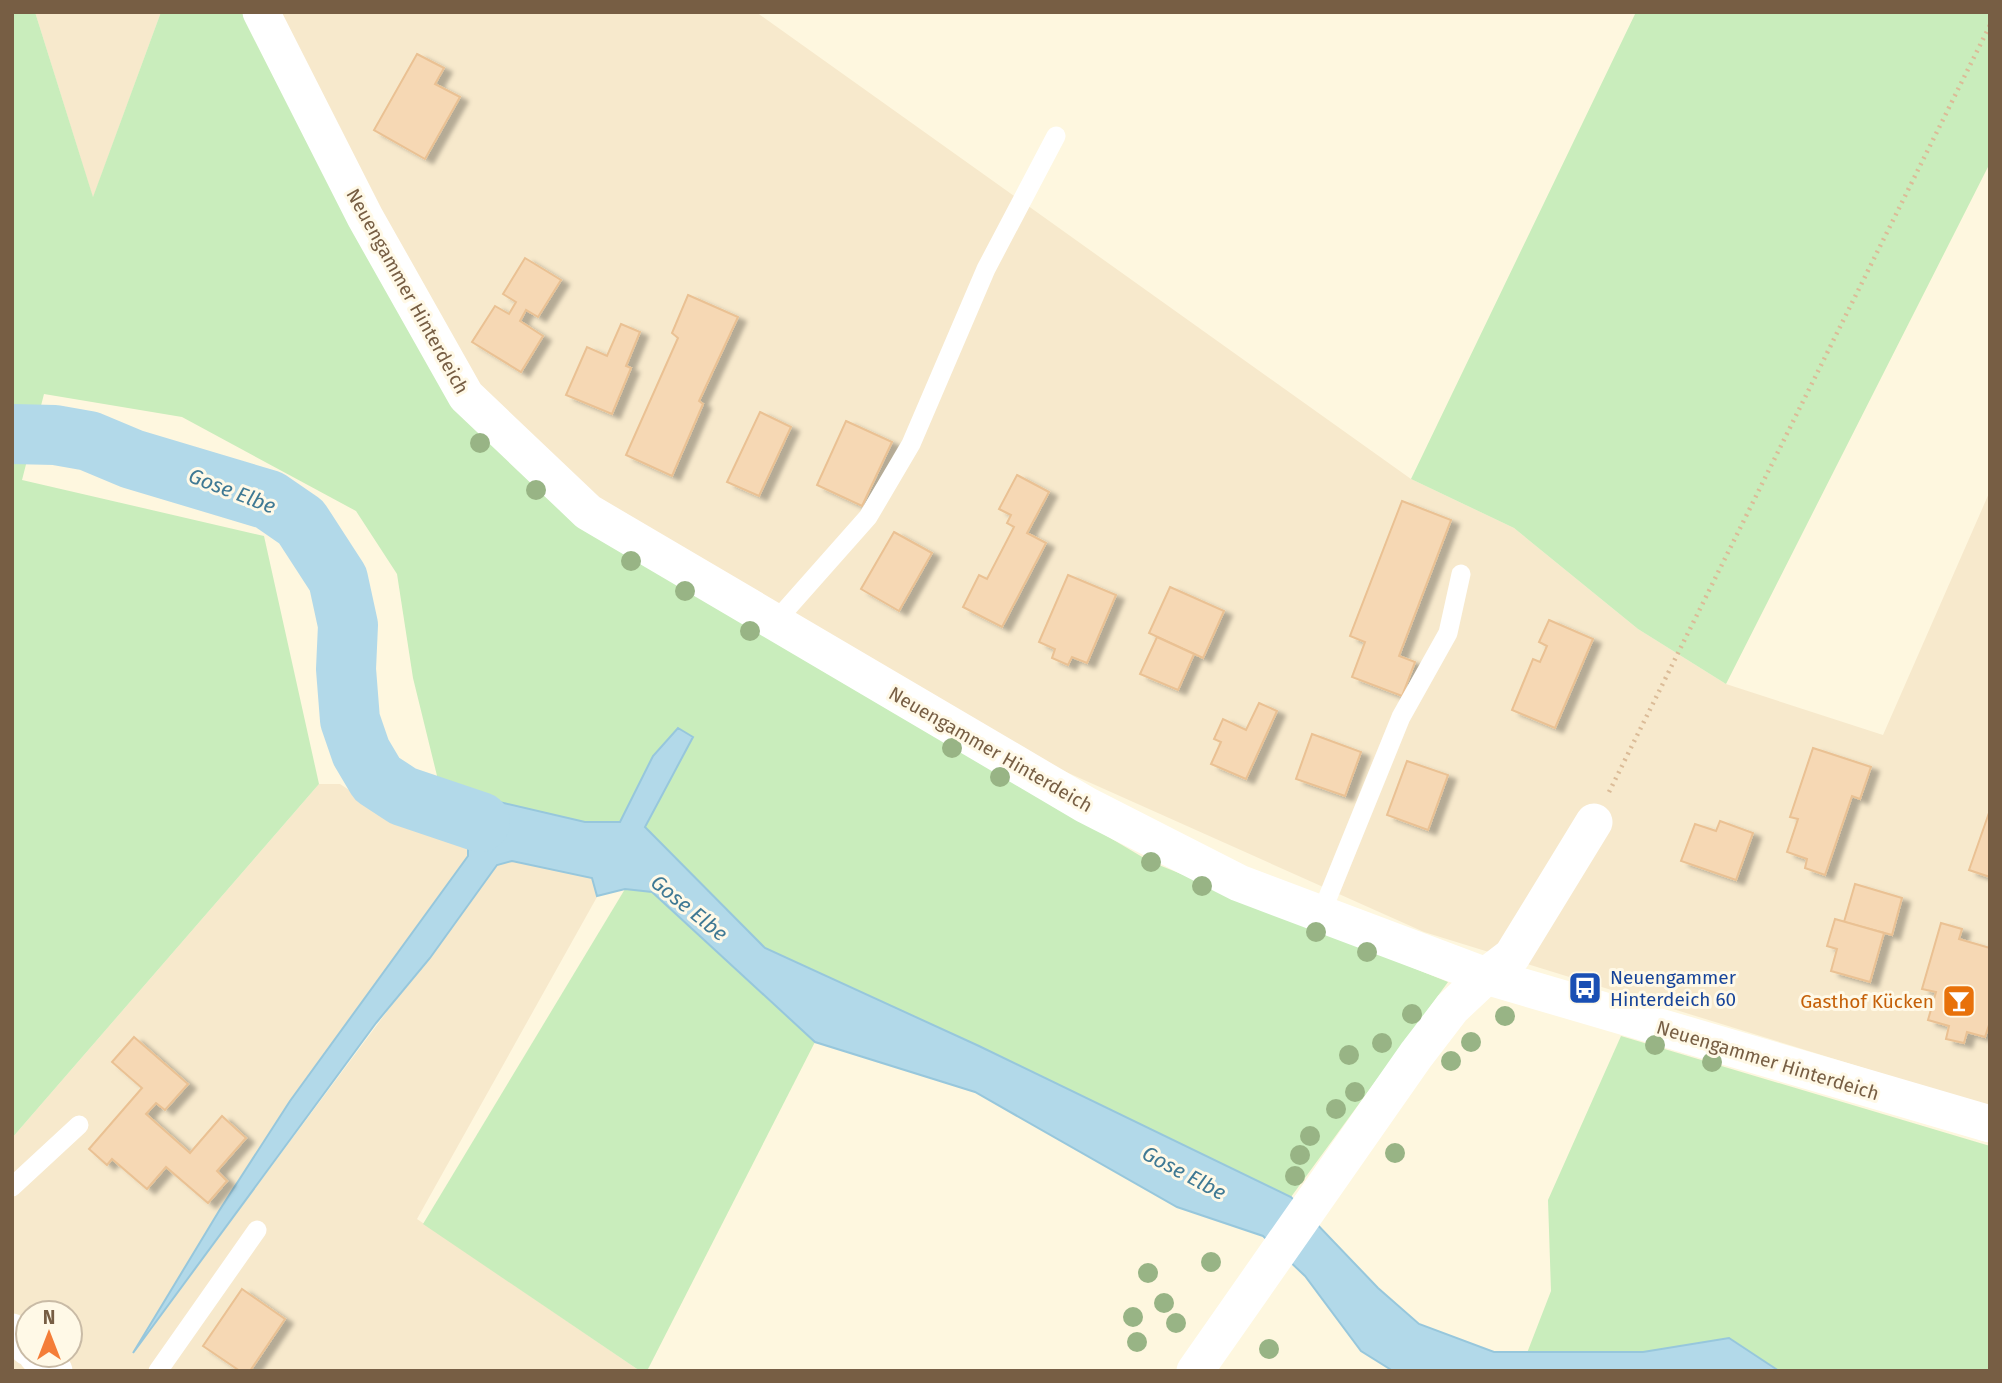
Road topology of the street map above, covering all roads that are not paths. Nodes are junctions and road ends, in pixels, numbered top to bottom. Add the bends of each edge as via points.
1 (261, 12) edge
2 (1056, 136) dead end
3 (1461, 574) dead end
4 (775, 622) junction
5 (1594, 822) road end
6 (1321, 914) junction
7 (1486, 975) junction
8 (1990, 1124) edge
9 (79, 1125) dead end
10 (12, 1187) edge
11 (257, 1230) dead end
12 (158, 1371) edge
13 (1195, 1371) edge

1 - 4 street, Neuengammer Hinterdeich via 365,217 466,396 588,512
2 - 4 lane via 986,269 911,444 868,517
3 - 6 lane via 1448,633 1401,718
4 - 6 street, Neuengammer Hinterdeich via 1086,805 1239,883
5 - 7 street via 1512,956
6 - 7 street, Neuengammer Hinterdeich
7 - 8 street, Neuengammer Hinterdeich
7 - 13 street via 1452,1008 1416,1055
9 - 10 lane
11 - 12 lane

